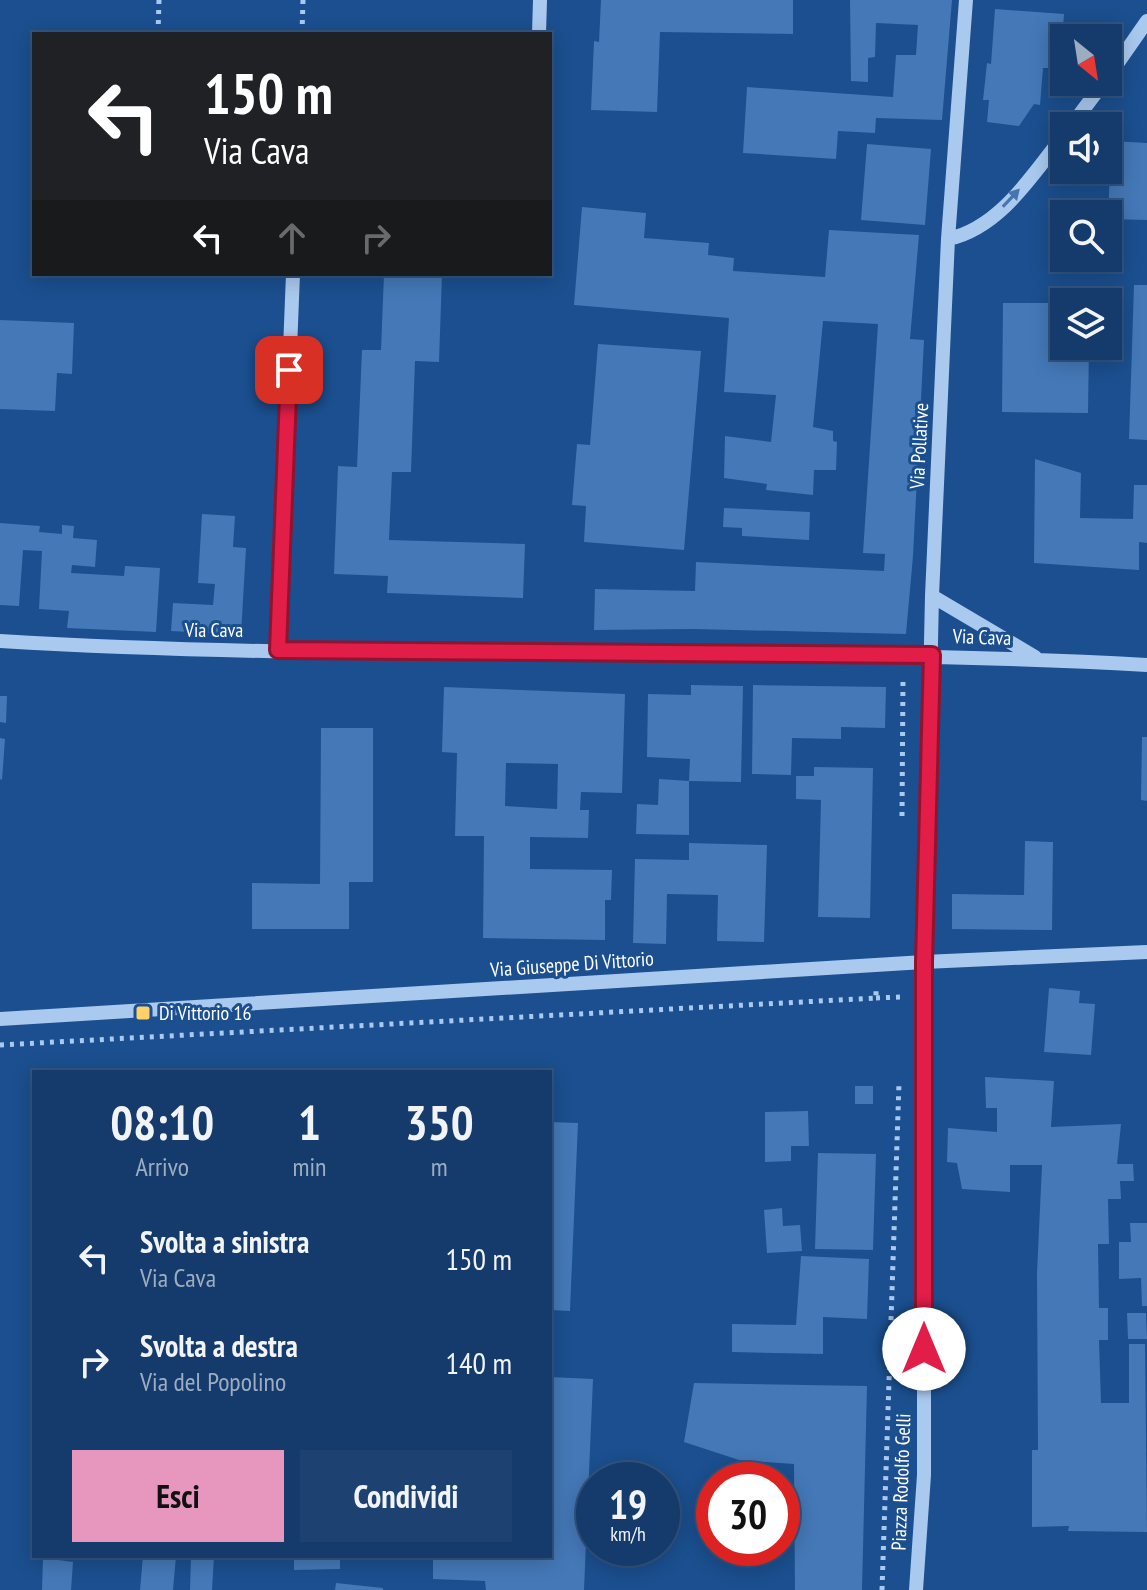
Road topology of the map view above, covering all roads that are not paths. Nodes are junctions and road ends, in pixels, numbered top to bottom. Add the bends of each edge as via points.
1 (540, 0) edge
2 (966, 0) edge
3 (1147, 21) edge
4 (539, 32) edge
5 (1122, 57) edge
6 (1094, 96) edge
7 (1082, 112) edge
8 (1050, 152) edge
9 (948, 239) junction
10 (293, 276) edge
11 (932, 596) junction
12 (0, 641) edge
13 (278, 650) junction
14 (932, 655) junction
15 (1039, 659) junction
16 (1147, 665) edge
17 (1147, 952) edge
18 (924, 962) junction
19 (0, 1019) edge
20 (916, 1590) edge

1 - 4 street
2 - 9 street, Via Pollative
3 - 5 street
6 - 7 street
9 -> 8 street via 987,223
9 - 11 street, Via Pollative
10 - 13 street
11 - 14 street, Via Pollative
11 - 15 street
12 - 13 street, Via Cava
13 - 14 street, Via Cava
14 - 15 street, Via Cava
14 - 18 street, Piazza Rodolfo Gelli
15 - 16 street, Via Cava
17 - 18 street, Via Giuseppe Di Vittorio
18 - 19 street, Via Giuseppe Di Vittorio
18 - 20 street, Piazza Rodolfo Gelli via 924,1475

